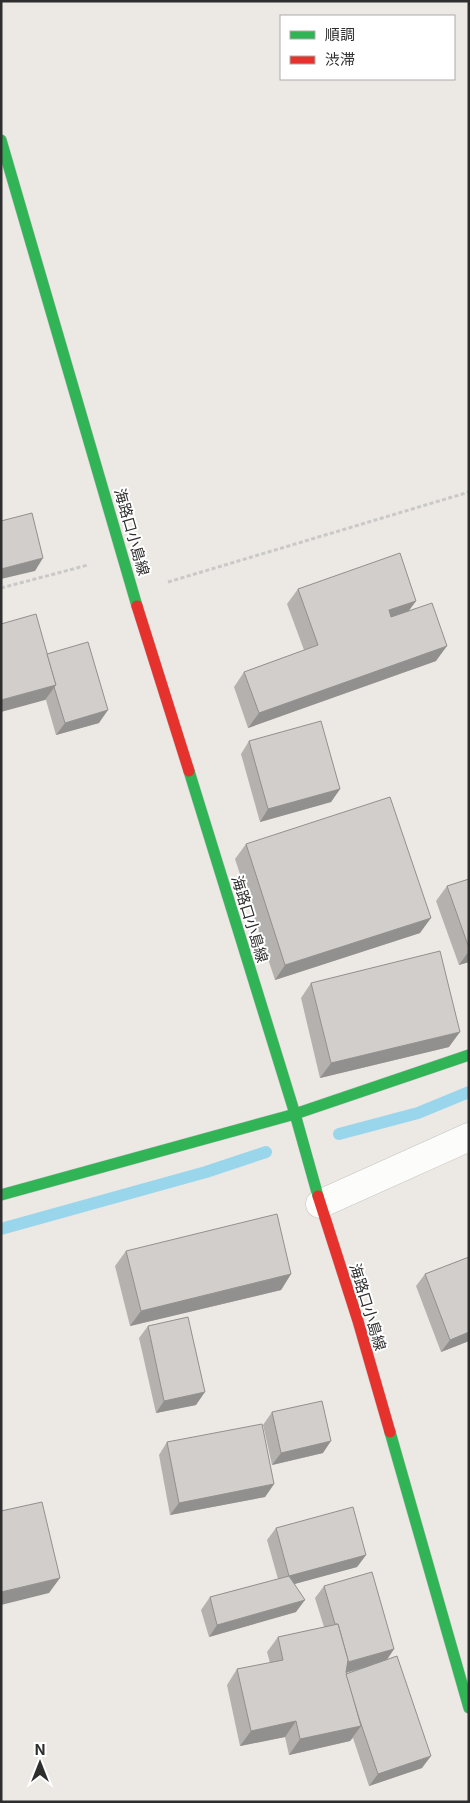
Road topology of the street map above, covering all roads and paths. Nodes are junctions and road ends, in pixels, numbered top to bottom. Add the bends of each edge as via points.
1 (1, 140) edge
2 (469, 492) edge
3 (122, 556) junction
4 (1, 588) edge
5 (134, 592) junction
6 (469, 1054) edge
7 (295, 1114) junction
8 (469, 1137) edge
9 (1, 1195) edge
10 (320, 1204) junction
11 (469, 1708) edge

1 - 3 main road, 海路口小島線 via 106,492
2 - 5 path
3 - 4 path
3 - 5 main road, 海路口小島線
5 - 7 main road, 海路口小島線
6 - 7 main road
7 - 9 main road
7 - 10 main road, 海路口小島線
8 - 10 street
10 - 11 main road, 海路口小島線 via 358,1321

